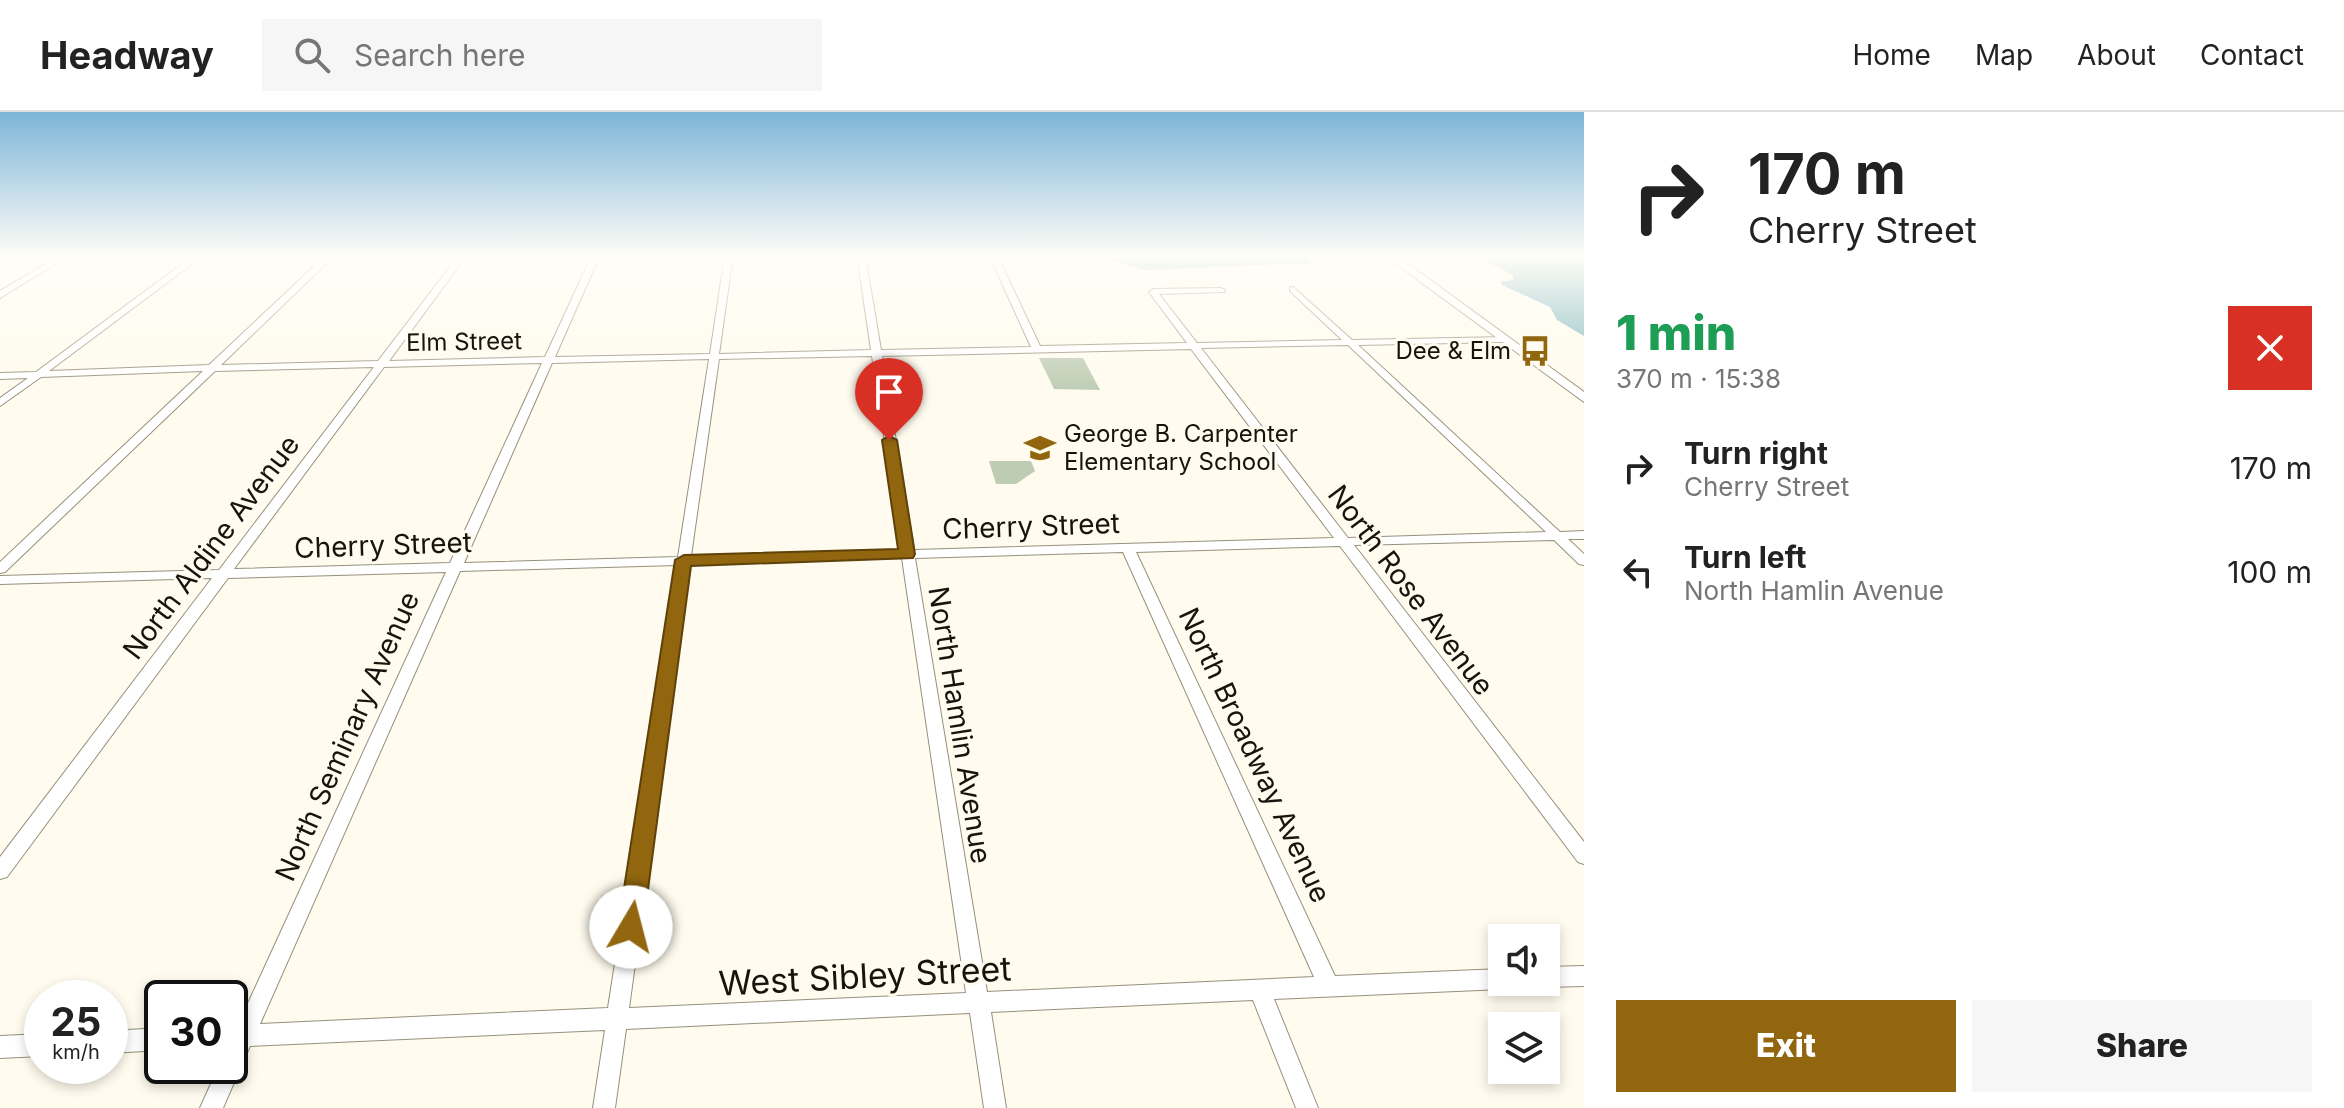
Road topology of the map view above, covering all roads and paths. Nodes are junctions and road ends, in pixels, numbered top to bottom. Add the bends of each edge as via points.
1 (137, 301) edge
2 (284, 301) edge
3 (428, 301) edge
4 (575, 301) edge
5 (723, 301) edge
6 (868, 301) edge
7 (1015, 301) edge
8 (1160, 301) edge
9 (1306, 301) edge
10 (1453, 301) edge
11 (1504, 339) junction
12 (1351, 343) junction
13 (1195, 346) junction
14 (1037, 350) junction
15 (876, 353) junction
16 (715, 356) junction
17 (549, 360) junction
18 (382, 364) junction
19 (214, 370) junction
20 (38, 375) junction
21 (0, 376) edge
22 (1584, 398) edge
23 (0, 403) edge
24 (1584, 535) edge
25 (1558, 536) junction
26 (1343, 542) junction
27 (1127, 547) junction
28 (907, 554) junction
29 (684, 560) junction
30 (1584, 561) edge
31 (457, 567) junction
32 (0, 569) edge
33 (224, 573) junction
34 (0, 580) edge
35 (1584, 856) edge
36 (0, 871) edge
37 (1584, 976) edge
38 (1560, 977) edge
39 (1488, 980) edge
40 (1329, 987) junction
41 (1259, 989) junction
42 (978, 1003) junction
43 (248, 1013) edge
44 (617, 1019) junction
45 (248, 1036) edge
46 (24, 1046) edge
47 (0, 1047) edge
48 (222, 1084) edge
49 (211, 1108) edge
50 (604, 1108) edge
51 (995, 1108) edge
52 (1307, 1108) edge

1 - 20 street
2 - 19 street
3 - 18 street, North Aldine Avenue
4 - 17 street, North Seminary Avenue
5 - 16 street
6 - 15 street, North Hamlin Avenue
7 - 14 street
8 - 13 street, North Rose Avenue
9 - 12 street
10 - 11 main road
11 - 12 street, Elm Street
11 - 22 main road
12 - 13 street, Elm Street
12 - 25 street
13 - 14 street, Elm Street
13 - 26 street, North Rose Avenue
14 - 15 street, Elm Street
15 - 16 street, Elm Street
15 - 28 street, North Hamlin Avenue
16 - 17 street, Elm Street
16 - 29 street
17 - 18 street, Elm Street
17 - 31 street, North Seminary Avenue
18 - 19 street, Elm Street
18 - 33 street, North Aldine Avenue
19 - 20 street, Elm Street
19 - 32 street
20 - 21 street, Elm Street
20 - 23 street
24 - 25 street, Cherry Street
25 - 26 street, Cherry Street
25 - 30 street
26 - 27 street, Cherry Street
26 - 35 street, North Rose Avenue
27 - 28 street, Cherry Street
27 - 40 street, North Broadway Avenue
28 - 29 street, Cherry Street
28 - 42 street, North Hamlin Avenue
29 - 31 street, Cherry Street
29 - 44 street
31 - 33 street, Cherry Street
31 - 43 street, North Seminary Avenue
33 - 34 street, Cherry Street
33 - 36 street, North Aldine Avenue
37 - 38 street
39 - 40 street, West Sibley Street
40 - 41 street, West Sibley Street
41 - 42 street, West Sibley Street
41 - 52 street
42 - 44 street, West Sibley Street
42 - 51 street, North Hamlin Avenue
44 - 45 street, West Sibley Street
44 - 50 street
46 - 47 street
48 - 49 street, North Seminary Avenue

